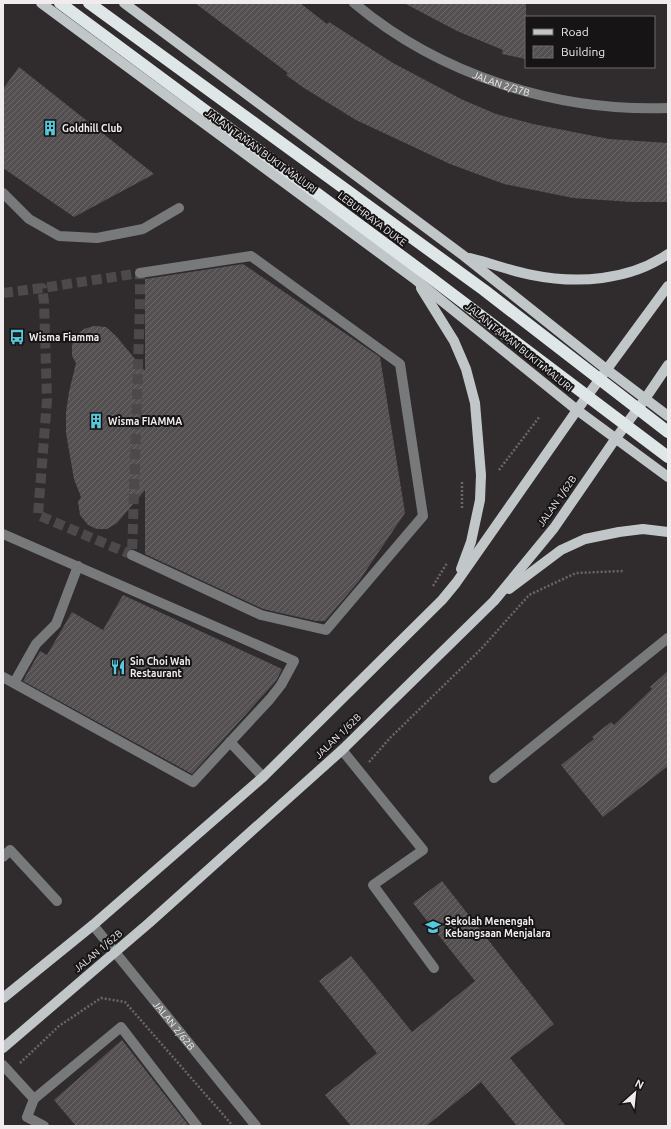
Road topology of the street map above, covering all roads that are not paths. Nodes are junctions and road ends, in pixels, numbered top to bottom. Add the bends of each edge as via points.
1 (41, 3) edge
2 (60, 3) edge
3 (89, 3) edge
4 (124, 3) edge
5 (354, 3) edge
6 (668, 108) edge
7 (3, 193) edge
8 (179, 208) dead end
9 (668, 254) edge
10 (464, 256) junction
11 (140, 273) dead end
12 (416, 280) junction
13 (668, 286) edge
14 (668, 365) edge
15 (606, 369) junction
16 (645, 399) junction
17 (577, 410) junction
18 (668, 416) edge
19 (668, 432) edge
20 (616, 438) junction
21 (668, 458) edge
22 (668, 478) edge
23 (668, 532) edge
24 (3, 534) edge
25 (132, 555) dead end
26 (78, 566) junction
27 (456, 582) junction
28 (494, 600) junction
29 (668, 638) edge
30 (3, 677) edge
31 (14, 683) junction
32 (230, 742) junction
33 (342, 750) junction
34 (263, 777) junction
35 (494, 778) dead end
36 (3, 856) edge
37 (57, 902) dead end
38 (93, 924) junction
39 (116, 952) junction
40 (434, 968) dead end
41 (3, 998) edge
42 (3, 1048) edge
43 (3, 1065) edge
44 (34, 1099) junction
45 (44, 1126) edge
46 (197, 1126) edge
47 (256, 1126) edge

1 - 12 main road, JALAN TAMAN BUKIT MALURI
2 - 21 highway, LEBUHRAYA DUKE
3 - 19 highway, LEBUHRAYA DUKE via 484,290
4 - 10 main road
5 - 6 street, JALAN 2/37B via 372,18 422,50 471,72 522,90 575,103 619,108
7 - 8 street via 29,220 59,236 97,238 143,229
9 - 10 main road via 630,273 565,280 531,275
10 - 15 main road
11 - 25 street via 251,256 400,364 423,516 326,630 261,615
12 - 17 main road, JALAN TAMAN BUKIT MALURI
12 - 27 main road via 454,341 466,369 475,403 481,475 480,500 471,542
13 - 15 main road
14 - 16 main road, JALAN 1/62B
15 - 16 main road
15 - 17 main road
16 - 18 main road
16 - 20 main road, JALAN 1/62B
17 - 20 main road, JALAN TAMAN BUKIT MALURI
17 - 27 main road
20 - 22 main road, JALAN TAMAN BUKIT MALURI
20 - 28 main road, JALAN 1/62B via 554,528
23 - 28 main road via 619,532 585,539 561,550
24 - 26 street
26 - 31 street via 56,624 36,644
26 - 32 street via 294,661 281,685
27 - 34 main road via 442,600
28 - 33 main road, JALAN 1/62B
29 - 35 street
30 - 31 street
31 - 32 street via 193,782
32 - 34 street
33 - 39 main road, JALAN 1/62B
33 - 40 street via 423,850 373,885
34 - 38 main road
36 - 37 street via 10,850
38 - 39 street, JALAN 2/62B
38 - 41 main road
39 - 42 main road, JALAN 1/62B
39 - 47 street, JALAN 2/62B
43 - 44 street
44 - 45 street via 27,1117
44 - 46 street via 121,1027

